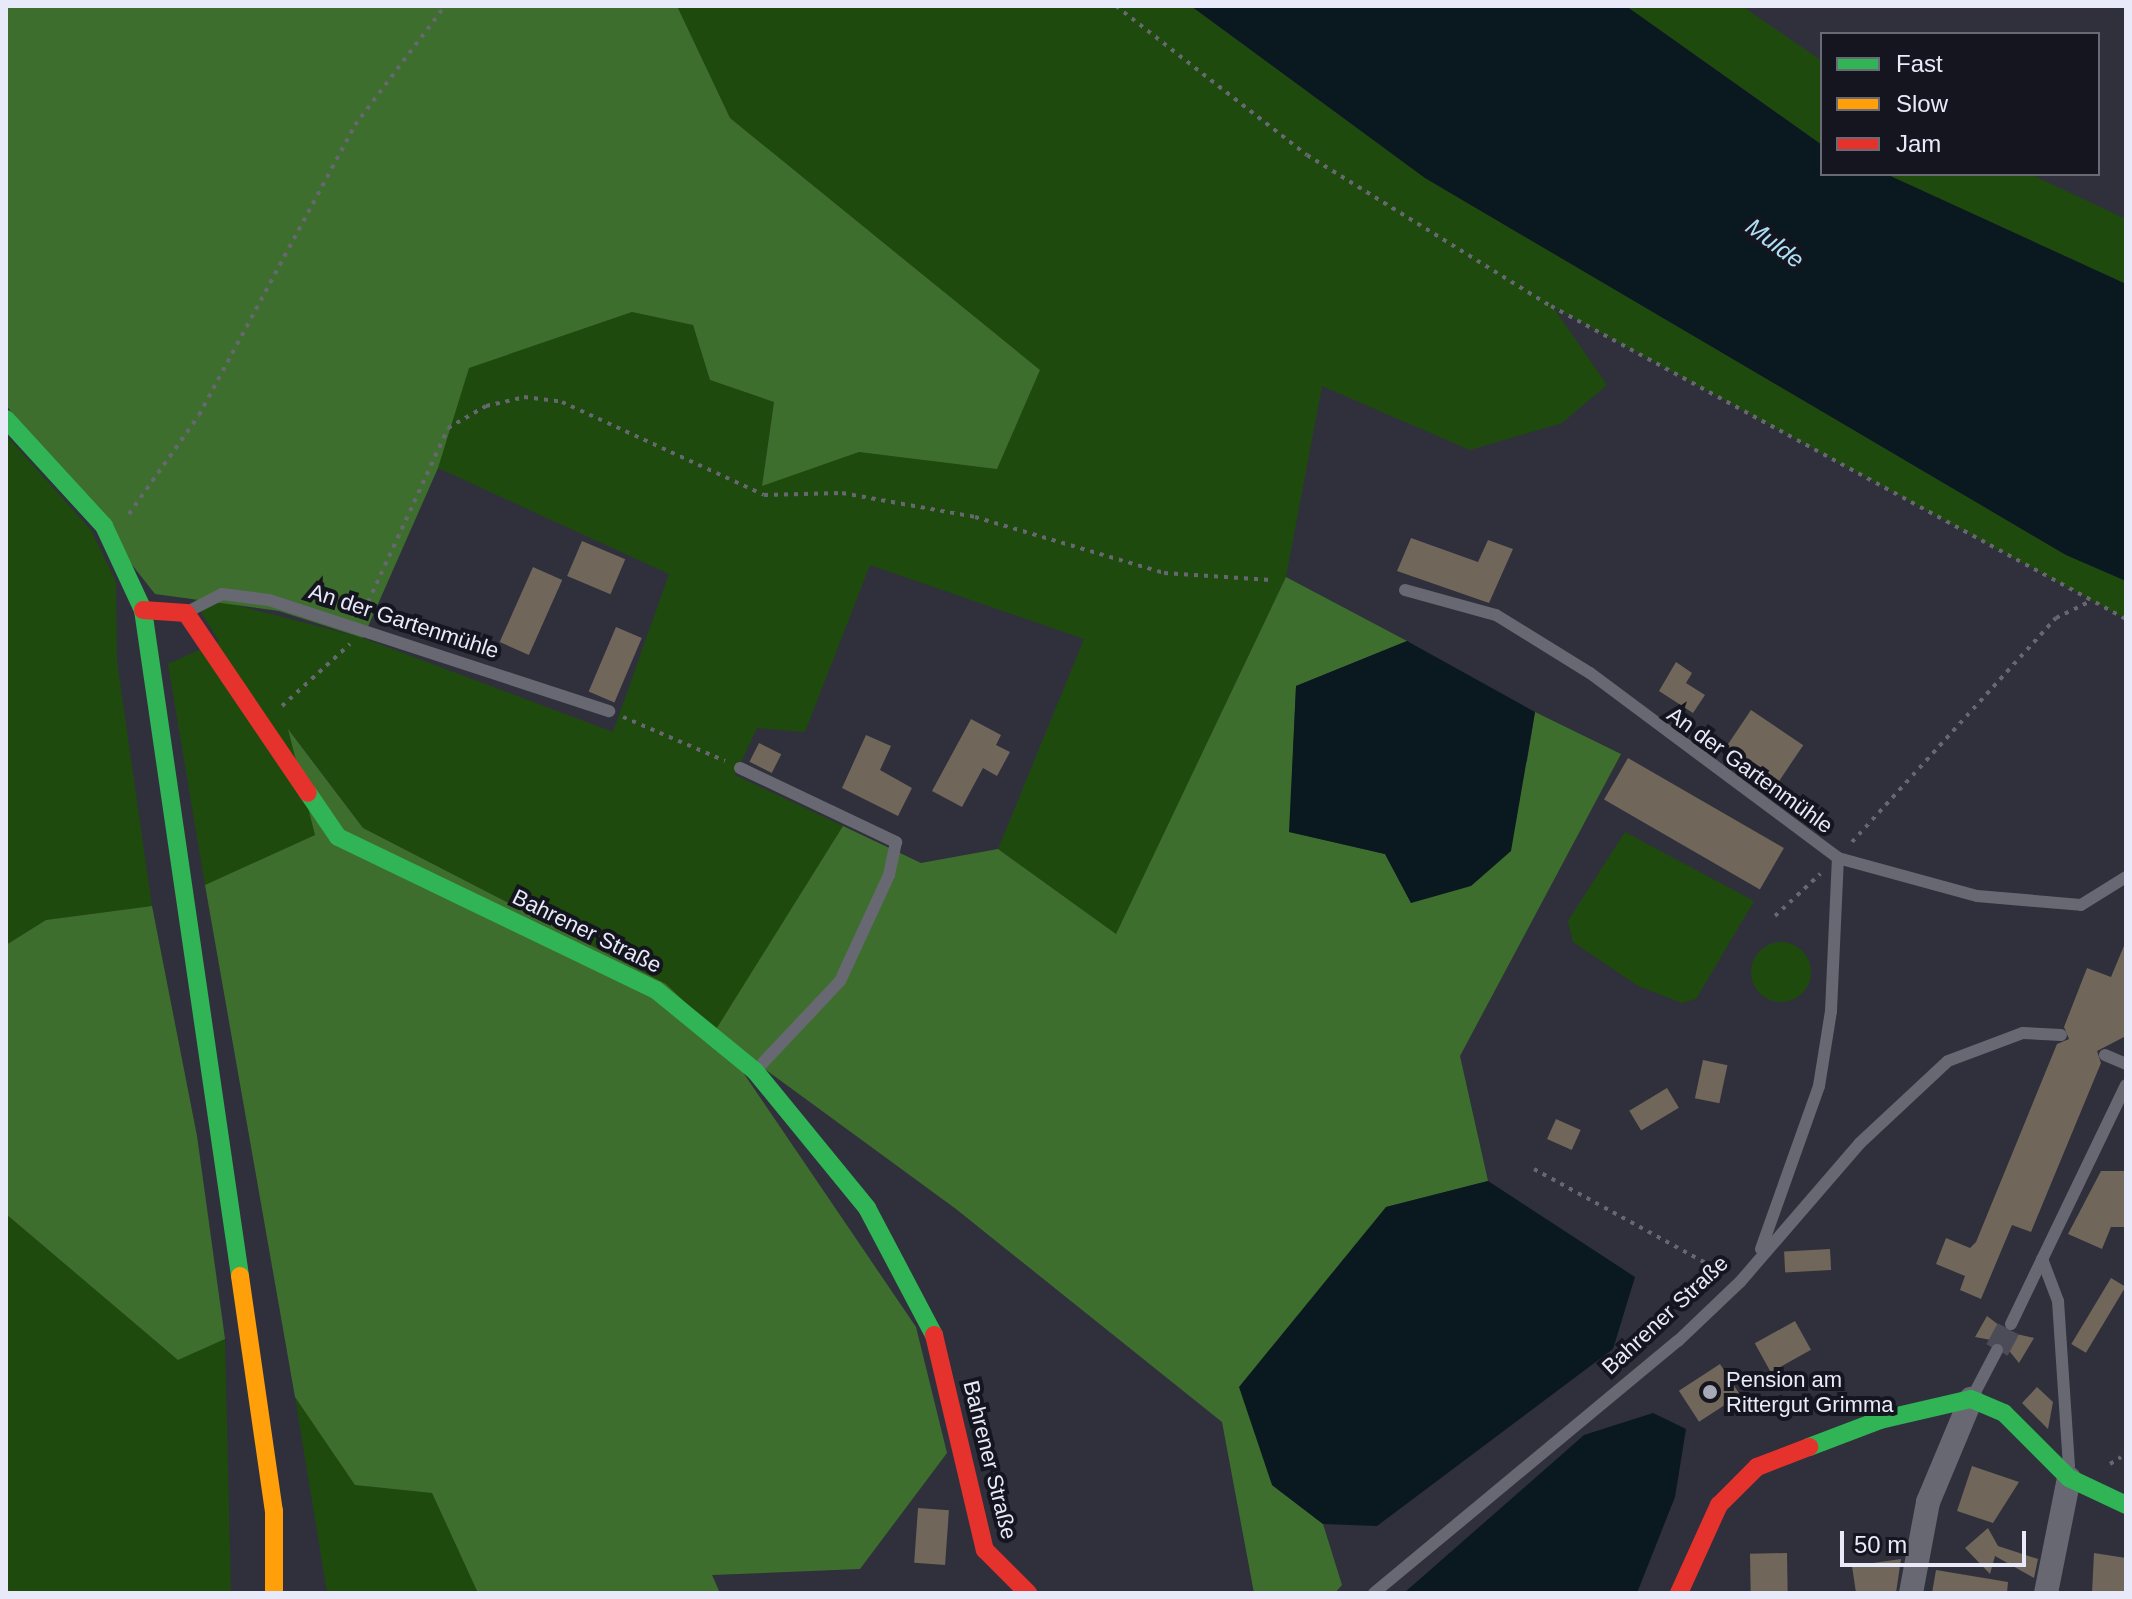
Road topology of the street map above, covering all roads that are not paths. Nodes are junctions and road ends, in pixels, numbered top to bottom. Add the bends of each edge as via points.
1 (6, 419) edge
2 (1405, 590) dead end
3 (143, 610) junction
4 (186, 613) junction
5 (609, 711) road end
6 (740, 768) road end
7 (1838, 858) junction
8 (2126, 877) edge
9 (2061, 1035) dead end
10 (2105, 1055) dead end
11 (2126, 1064) edge
12 (755, 1071) junction
13 (2126, 1085) edge
14 (1757, 1259) junction
15 (2042, 1259) junction
16 (2011, 1324) tunnel mouth
17 (1997, 1350) tunnel mouth
18 (1971, 1399) junction
19 (2069, 1478) junction
20 (2126, 1505) edge
21 (274, 1593) edge
22 (1028, 1593) edge
23 (1374, 1593) edge
24 (1679, 1593) edge
25 (1911, 1593) edge
26 (2046, 1593) edge

1 - 3 street via 77,490 111,539
2 - 7 lane, An der Gartenmühle via 1496,615 1590,673
3 - 4 street
3 - 21 street via 274,1511
4 - 5 lane, An der Gartenmühle via 222,594 358,624
4 - 12 street, Bahrener Straße via 338,837 656,990
6 - 12 lane via 896,842 889,875 840,981
7 - 8 lane via 1977,896 2081,905
7 - 14 lane, An der Gartenmühle via 1831,1011 1819,1086
9 - 14 lane, Bahrener Straße via 2023,1033 1948,1061 1860,1143
10 - 11 lane
12 - 22 street, Bahrener Straße via 867,1208 932,1329 985,1550
13 - 15 lane
14 - 23 lane, Bahrener Straße via 1740,1282
15 - 16 lane
15 - 19 lane via 2058,1301
17 - 18 lane
18 - 19 street via 2004,1413
18 - 24 street via 1880,1420 1757,1467 1719,1505
18 - 25 street via 1928,1502
19 - 20 street
19 - 26 street

